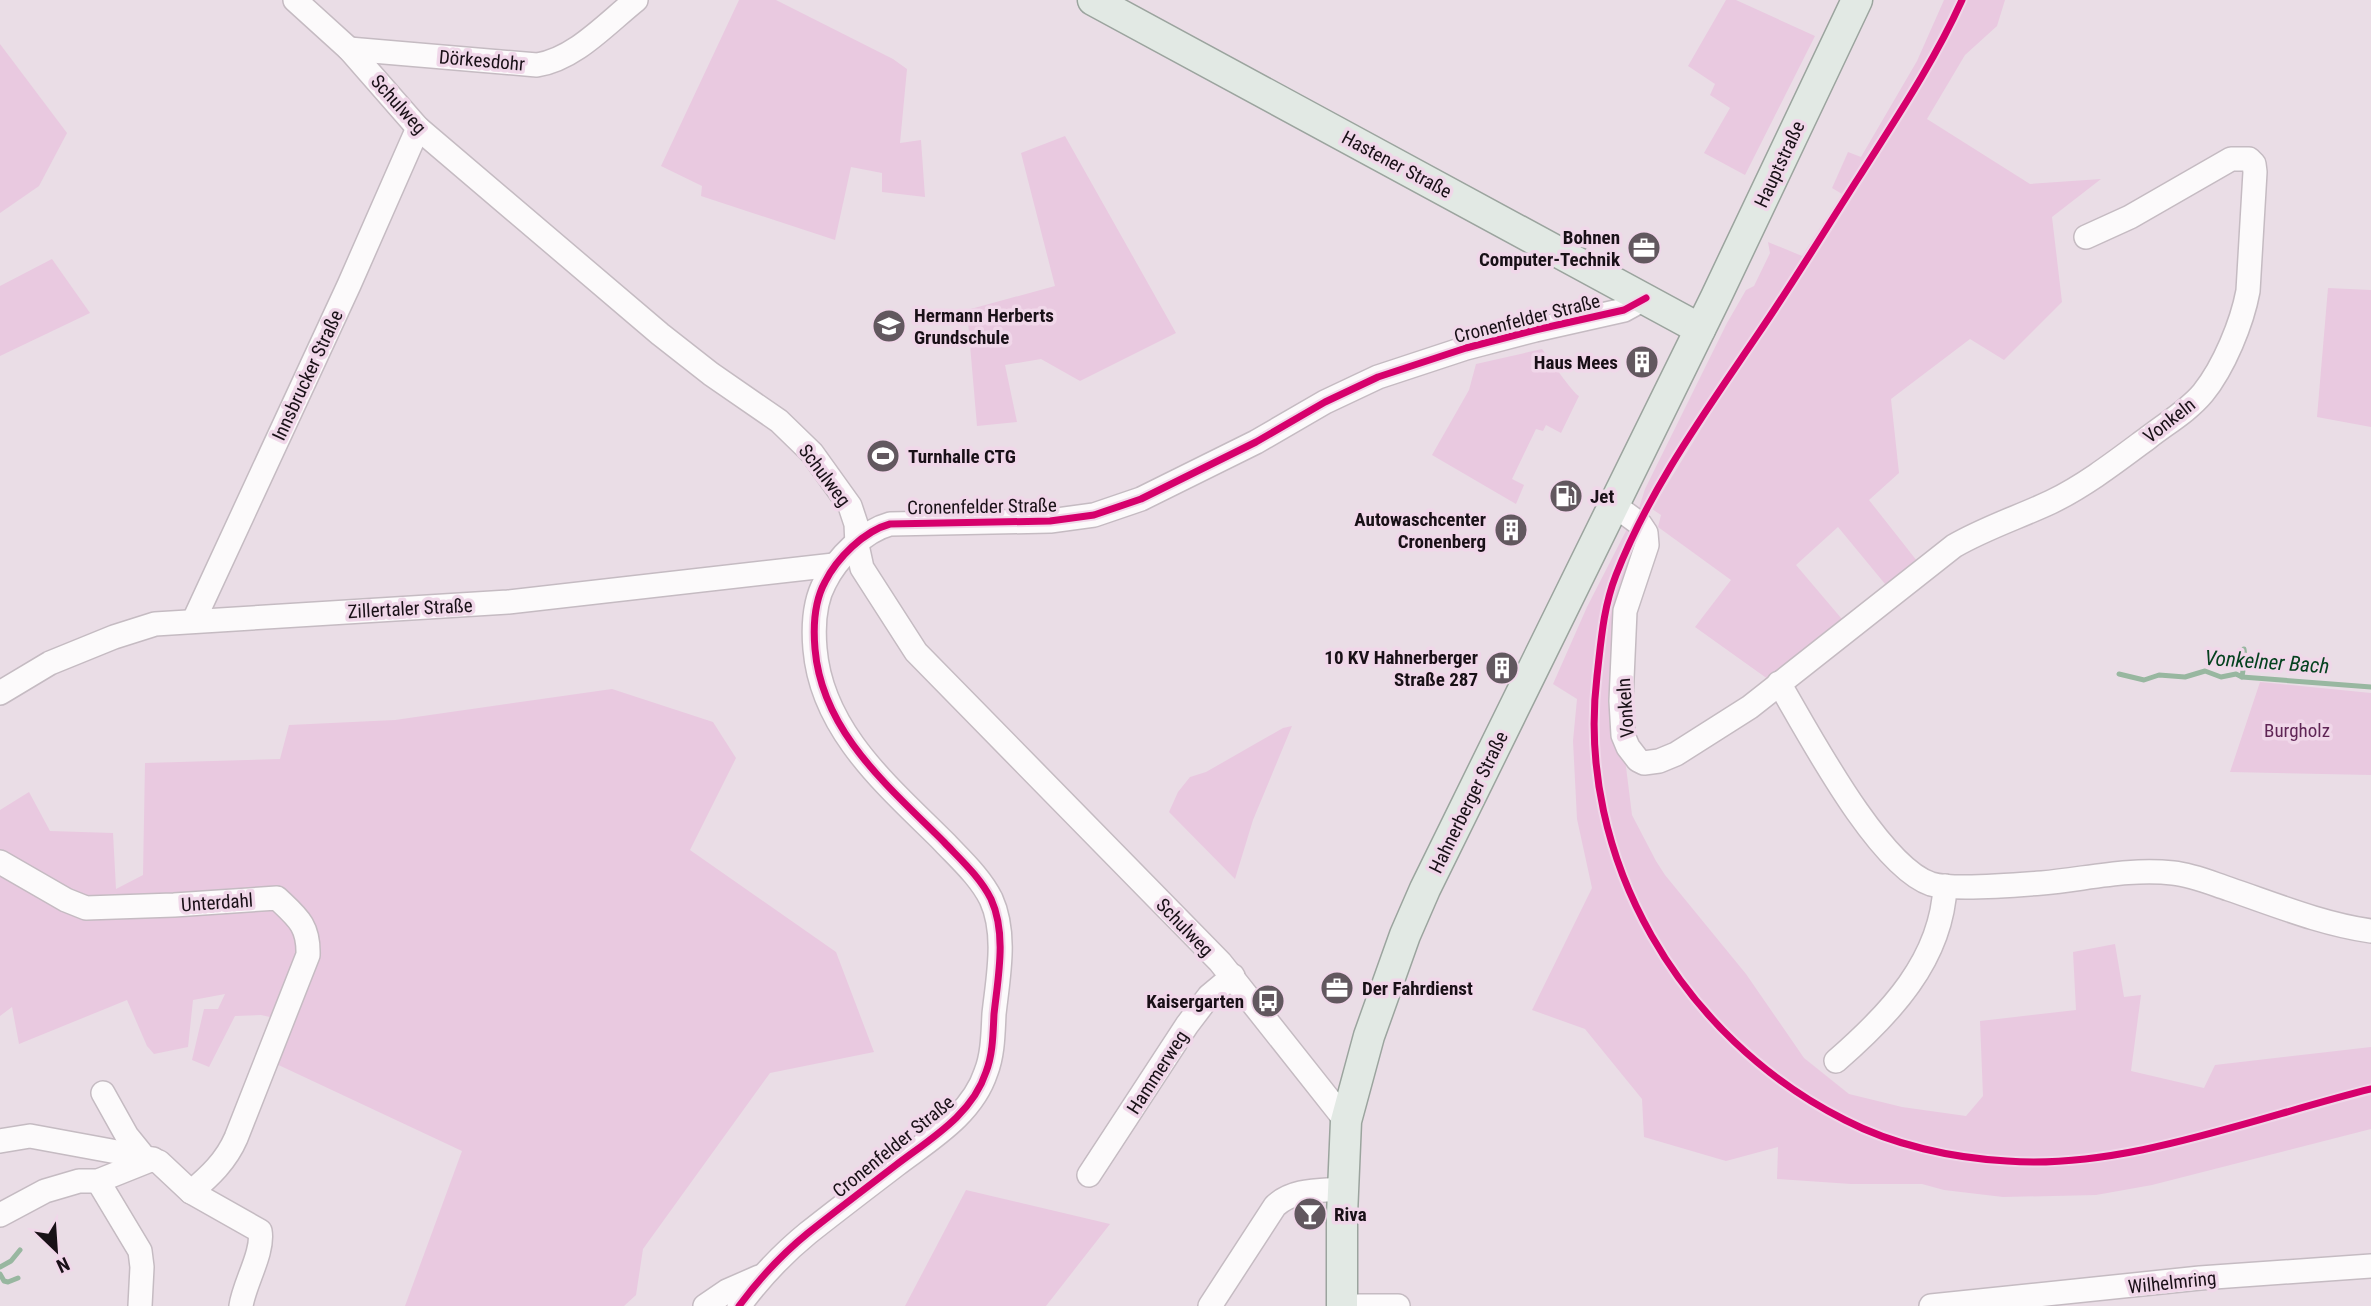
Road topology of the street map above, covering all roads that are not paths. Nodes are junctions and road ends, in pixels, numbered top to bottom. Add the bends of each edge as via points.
1 (295, 0) edge
2 (636, 0) edge
3 (1093, 0) edge
4 (1857, 0) edge
5 (349, 48) junction
6 (418, 128) junction
7 (2086, 237) dead end
8 (1646, 298) junction
9 (1700, 329) junction
10 (1614, 505) junction
11 (857, 545) junction
12 (834, 565) junction
13 (194, 620) junction
14 (1779, 683) junction
15 (0, 693) edge
16 (0, 862) edge
17 (1945, 886) junction
18 (2371, 932) edge
19 (1233, 976) junction
20 (1836, 1061) dead end
21 (103, 1093) dead end
22 (1346, 1121) junction
23 (0, 1142) edge
24 (149, 1158) junction
25 (1089, 1175) dead end
26 (98, 1181) junction
27 (1343, 1189) junction
28 (191, 1192) junction
29 (0, 1215) edge
30 (2371, 1266) edge
31 (762, 1276) junction
32 (140, 1306) edge
33 (241, 1306) edge
34 (705, 1306) edge
35 (739, 1306) edge
36 (1210, 1306) edge
37 (1342, 1306) edge
38 (1398, 1306) edge
39 (1931, 1306) edge

1 - 5 street, Schulweg
2 - 5 street, Dörkesdohr via 552,63
3 - 8 main road, Hastener Straße
4 - 9 main road, Hauptstraße
5 - 6 street, Schulweg
6 - 11 street, Schulweg via 660,334 779,421 812,453 850,506
6 - 13 street, Innsbrucker Straße
7 - 14 street, Vonkeln via 2231,159 2249,159 2254,164 2244,310 2205,391 2079,486 1954,546
8 - 9 main road, Hastener Straße
8 - 11 street, Cronenfelder Straße via 1624,310 1466,348 1378,377 1141,499 1109,511 1050,521 890,524 877,527
9 - 10 main road, Hahnerberger Straße
10 - 14 street, Vonkeln via 1646,533 1647,545 1625,611 1623,636 1623,735 1638,760 1650,764 1676,754
10 - 22 main road, Hahnerberger Straße via 1405,935 1369,1036
11 - 12 street, Cronenfelder Straße
11 - 19 street, Schulweg via 862,568 916,652
12 - 13 street, Zillertaler Straße via 498,603
12 - 31 street, Cronenfelder Straße via 821,590 814,636 819,679 829,706 862,758 985,887 999,927 1000,959 990,1057 978,1091 953,1122 806,1235
13 - 15 street, Zillertaler Straße via 155,624 114,637 50,663
14 - 17 street via 1845,796 1887,849 1918,878
16 - 28 street, Unterdahl via 86,908 277,898 301,921 308,955 236,1138 221,1164
17 - 18 street via 2040,883 2143,871 2177,873
17 - 20 street via 1938,929 1907,990
19 - 22 street, Schulweg
19 - 25 street, Hammerweg via 1209,996 1187,1026
21 - 24 street via 127,1136
22 - 27 main road, Hahnerberger Straße
23 - 24 street via 30,1136
24 - 26 street
24 - 28 street
26 - 29 street via 62,1185
26 - 32 street via 140,1251
27 - 36 street via 1301,1192 1275,1206
27 - 37 main road, Hahnerberger Straße
28 - 33 street via 260,1231
30 - 39 street, Wilhelmring via 2200,1278
31 - 34 street
31 - 35 street
37 - 38 street

